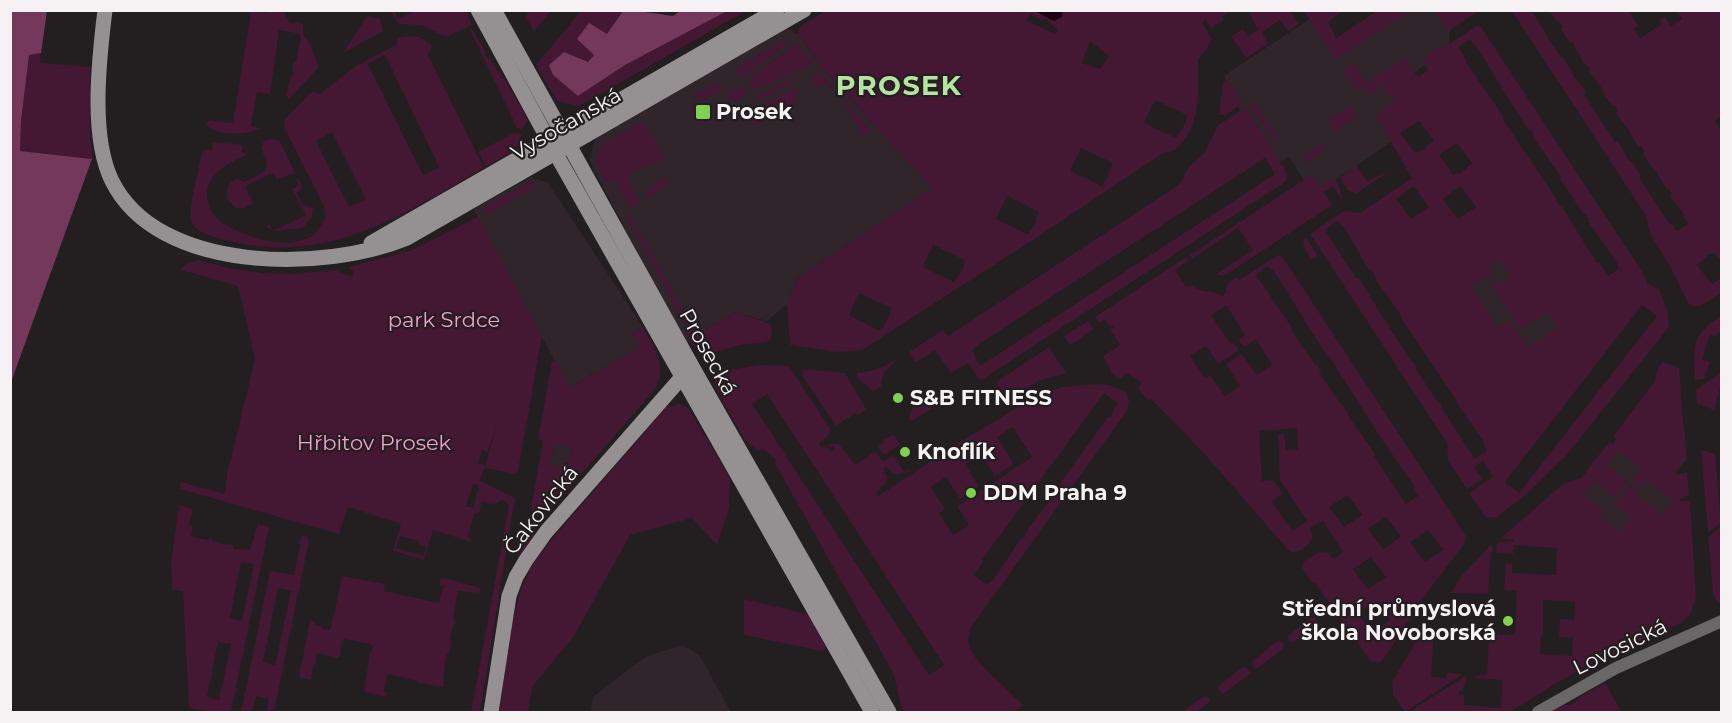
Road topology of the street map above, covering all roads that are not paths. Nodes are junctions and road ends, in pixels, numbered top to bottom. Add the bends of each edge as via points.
1 (105, 10) edge
2 (478, 10) edge
3 (494, 10) edge
4 (777, 10) edge
5 (804, 10) edge
6 (559, 143) junction
7 (688, 374) junction
8 (1722, 621) edge
9 (491, 712) edge
10 (872, 712) edge
11 (889, 712) edge
12 (1538, 712) edge

1 - 6 main road, Vysočanská via 99,122 107,169 125,201 141,216 175,238 201,248 274,260 312,259 374,249 406,238
2 - 6 main road, Prosecká
3 - 6 main road, Prosecká
4 - 6 main road, Vysočanská
5 - 6 main road, Vysočanská
6 - 7 main road, Prosecká
7 - 9 main road, Čakovická via 546,532 516,577 509,596
7 - 10 main road, Prosecká via 764,524
7 - 11 main road, Prosecká
8 - 12 street, Lovosická via 1616,668

